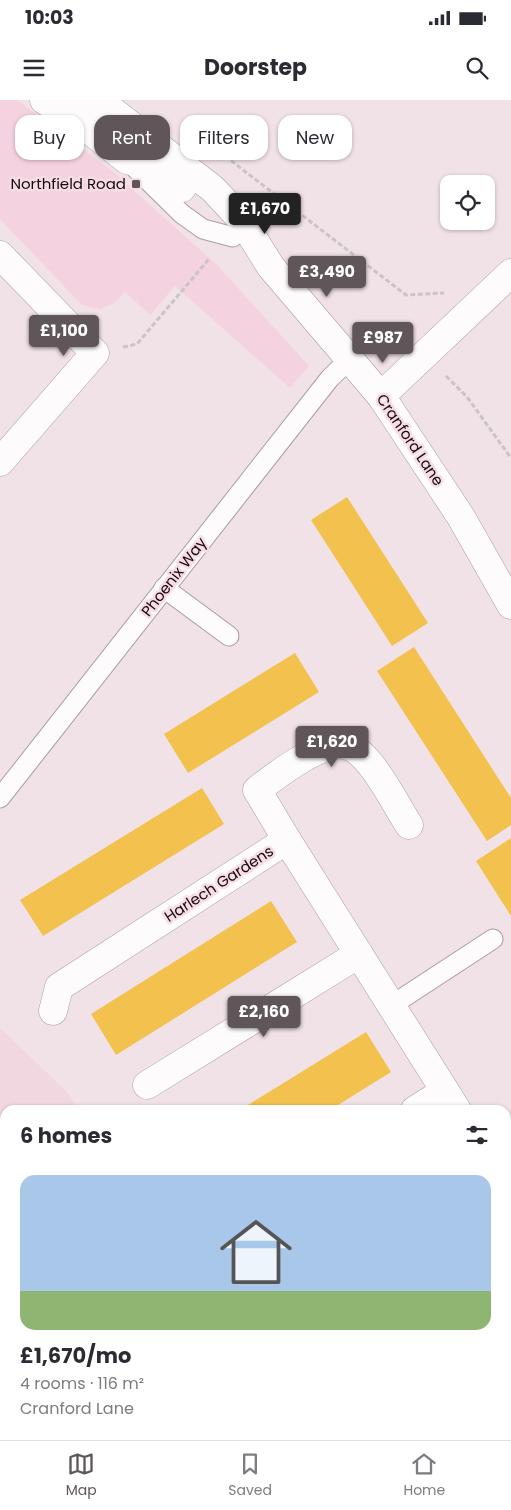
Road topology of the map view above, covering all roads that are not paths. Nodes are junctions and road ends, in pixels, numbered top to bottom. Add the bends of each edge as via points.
1 (44, 100) edge
2 (83, 100) edge
3 (106, 104) edge
4 (0, 255) edge
5 (271, 266) junction
6 (511, 274) edge
7 (351, 358) junction
8 (382, 396) junction
9 (0, 462) edge
10 (164, 588) junction
11 (511, 605) edge
12 (229, 636) dead end
13 (0, 798) edge
14 (408, 825) dead end
15 (287, 840) junction
16 (493, 939) dead end
17 (360, 954) junction
18 (392, 1005) junction
19 (53, 1011) dead end
20 (147, 1086) dead end
21 (451, 1101) edge
22 (435, 1105) edge

1 - 5 street, Cranford Lane via 127,160 156,167 199,202 233,237
2 - 3 street, Cranford Lane
3 - 5 street, Cranford Lane via 213,189 241,219
4 - 9 street via 95,353
5 - 7 street, Cranford Lane
6 - 8 street
7 - 8 street, Cranford Lane
7 - 10 lane, Phoenix Way via 330,378
8 - 11 street, Cranford Lane via 461,517
10 - 12 lane
10 - 13 lane, Phoenix Way
14 - 15 street via 360,752 344,745 320,749 283,770 257,790
15 - 17 street, Harlech Gardens
15 - 19 street, Harlech Gardens via 59,987
16 - 18 lane
17 - 18 street, Harlech Gardens
17 - 20 street
18 - 21 street, Harlech Gardens
21 - 22 street, Harlech Gardens

